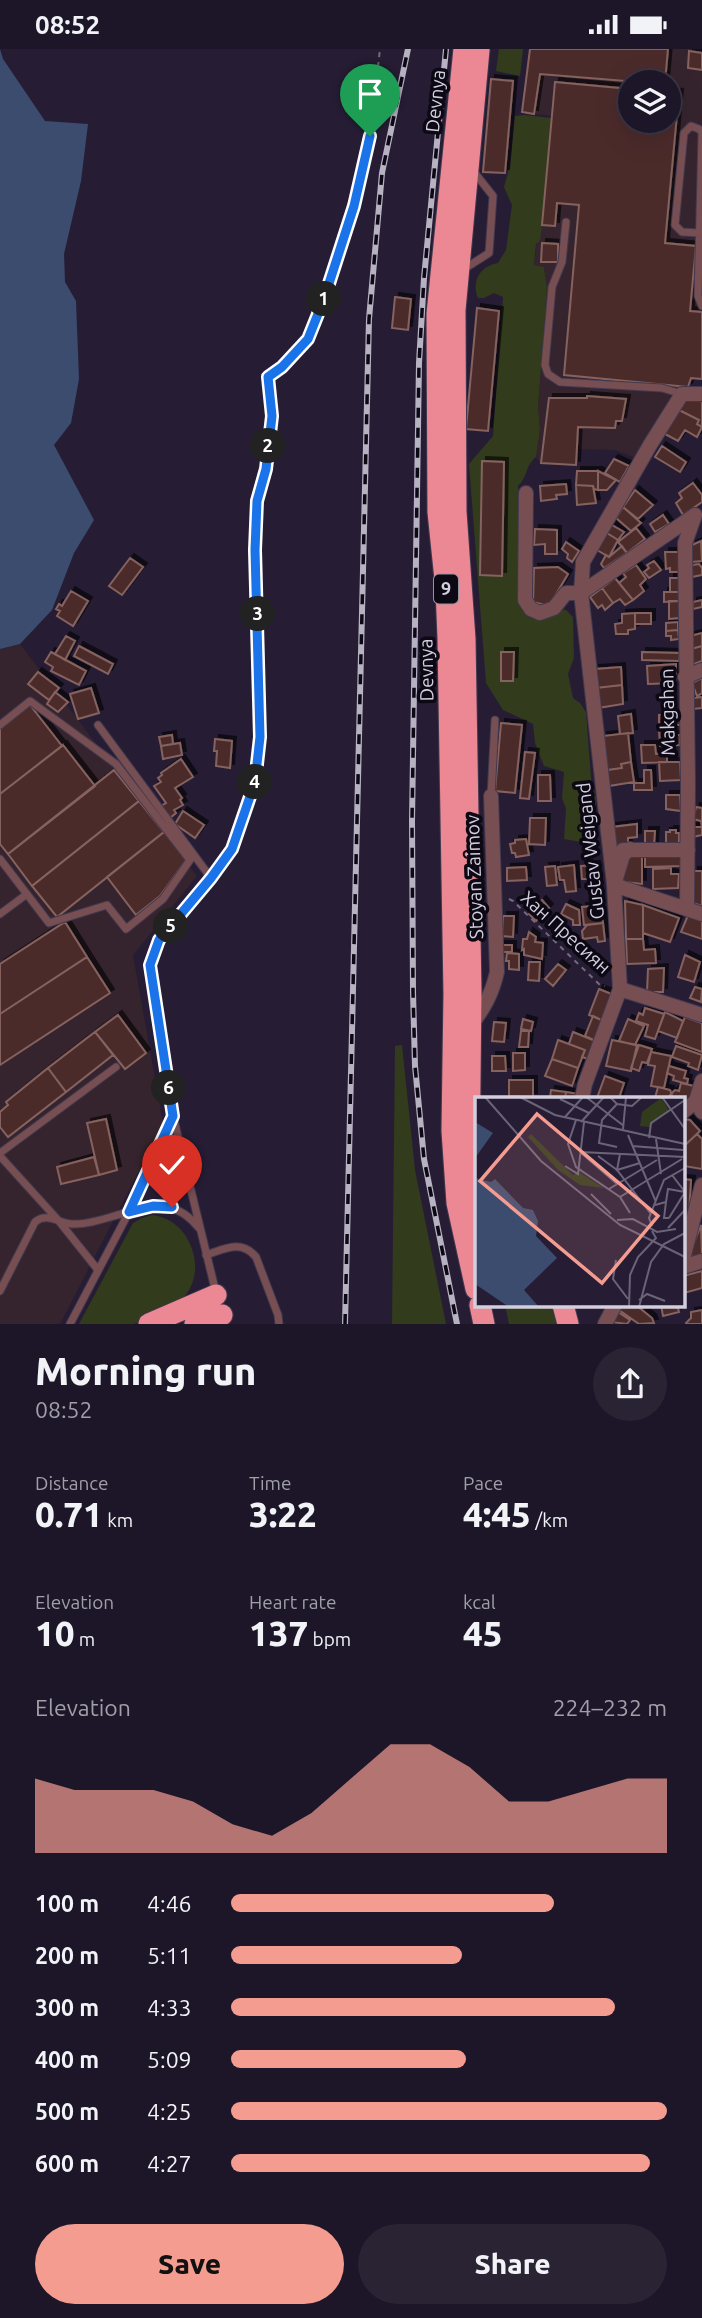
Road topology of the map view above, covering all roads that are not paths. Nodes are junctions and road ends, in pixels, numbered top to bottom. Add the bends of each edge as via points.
1 (464, 49) edge
2 (479, 49) edge
3 (467, 164) junction
4 (566, 222) dead end
5 (700, 233) junction
6 (458, 274) junction
7 (702, 306) edge
8 (682, 394) junction
9 (702, 394) edge
10 (526, 493) dead end
11 (700, 517) edge
12 (581, 593) junction
13 (702, 670) edge
14 (685, 677) junction
15 (495, 720) dead end
16 (0, 725) edge
17 (98, 725) dead end
18 (695, 782) edge
19 (491, 796) joint
20 (630, 849) junction
21 (688, 850) junction
22 (610, 851) junction
23 (0, 859) edge
24 (614, 885) junction
25 (27, 894) junction
26 (687, 909) junction
27 (702, 914) edge
28 (0, 915) edge
29 (620, 989) junction
30 (702, 1015) edge
31 (471, 1025) junction
32 (116, 1066) dead end
33 (702, 1081) edge
34 (470, 1092) junction
35 (582, 1097) edge
36 (699, 1107) edge
37 (475, 1110) edge
38 (173, 1116) junction
39 (468, 1153) edge
40 (1, 1159) edge
41 (702, 1185) edge
42 (475, 1210) edge
43 (129, 1212) junction
44 (58, 1220) junction
45 (201, 1230) junction
46 (206, 1255) junction
47 (684, 1255) edge
48 (702, 1261) edge
49 (684, 1267) edge
50 (98, 1271) junction
51 (475, 1284) edge
52 (0, 1291) edge
53 (564, 1307) edge
54 (614, 1307) edge
55 (221, 1311) edge
56 (69, 1324) edge
57 (149, 1324) edge
58 (195, 1324) edge
59 (279, 1324) edge
60 (568, 1324) edge
61 (605, 1324) edge

1 - 39 highway, Devnya / 9 via 437,314 438,512 448,638 452,1131
2 - 3 highway, Devnya / 9
3 - 6 highway, Devnya / 9
3 - 6 lane via 493,196 489,253
4 - 8 lane via 562,263 552,287 548,374 560,382 662,388
5 - 5 lane via 682,232 675,225 684,132 691,126 702,133
5 - 7 lane via 698,296
6 - 31 highway, Devnya / 9 via 456,512 465,639
8 - 9 street
8 - 12 street, Gustav Weigand via 583,562
10 - 12 street via 527,605 546,613 566,593
11 - 12 street
11 - 14 street, Makgahan via 685,543
12 - 22 street, Gustav Weigand
13 - 14 street
14 - 18 street, Makgahan
15 - 19 lane, Stoyan Zaimov
16 - 25 lane via 30,701 116,764 190,860 163,899 126,929 107,905 49,923
17 - 38 lane via 211,878 159,940 150,965
18 - 21 street, Makgahan
19 - 31 street, Stoyan Zaimov via 497,972 486,1005
20 - 21 street
20 - 22 street
20 - 24 street via 623,855
21 - 26 street, Makgahan
22 - 24 street, Gustav Weigand
23 - 25 lane
24 - 26 street
24 - 29 street, Gustav Weigand
25 - 28 lane
26 - 27 street
29 - 30 street
29 - 35 street, Gustav Weigand
31 - 34 highway, Devnya / 9
32 - 40 lane
33 - 36 street
34 - 37 highway
34 - 39 highway, Devnya / 9
38 - 43 lane
38 - 45 lane
39 - 42 highway, Devnya / 9
39 - 51 highway, Devnya via 460,1216
40 - 44 lane
41 - 47 street
43 - 44 lane via 80,1223
43 - 45 lane via 172,1207
43 - 50 lane
44 - 50 lane
44 - 52 lane via 44,1217 35,1222
45 - 46 lane
46 - 55 lane
46 - 59 lane via 232,1246 252,1252
48 - 49 street
50 - 56 lane
53 - 60 highway
54 - 61 street
55 - 57 highway
55 - 58 highway

